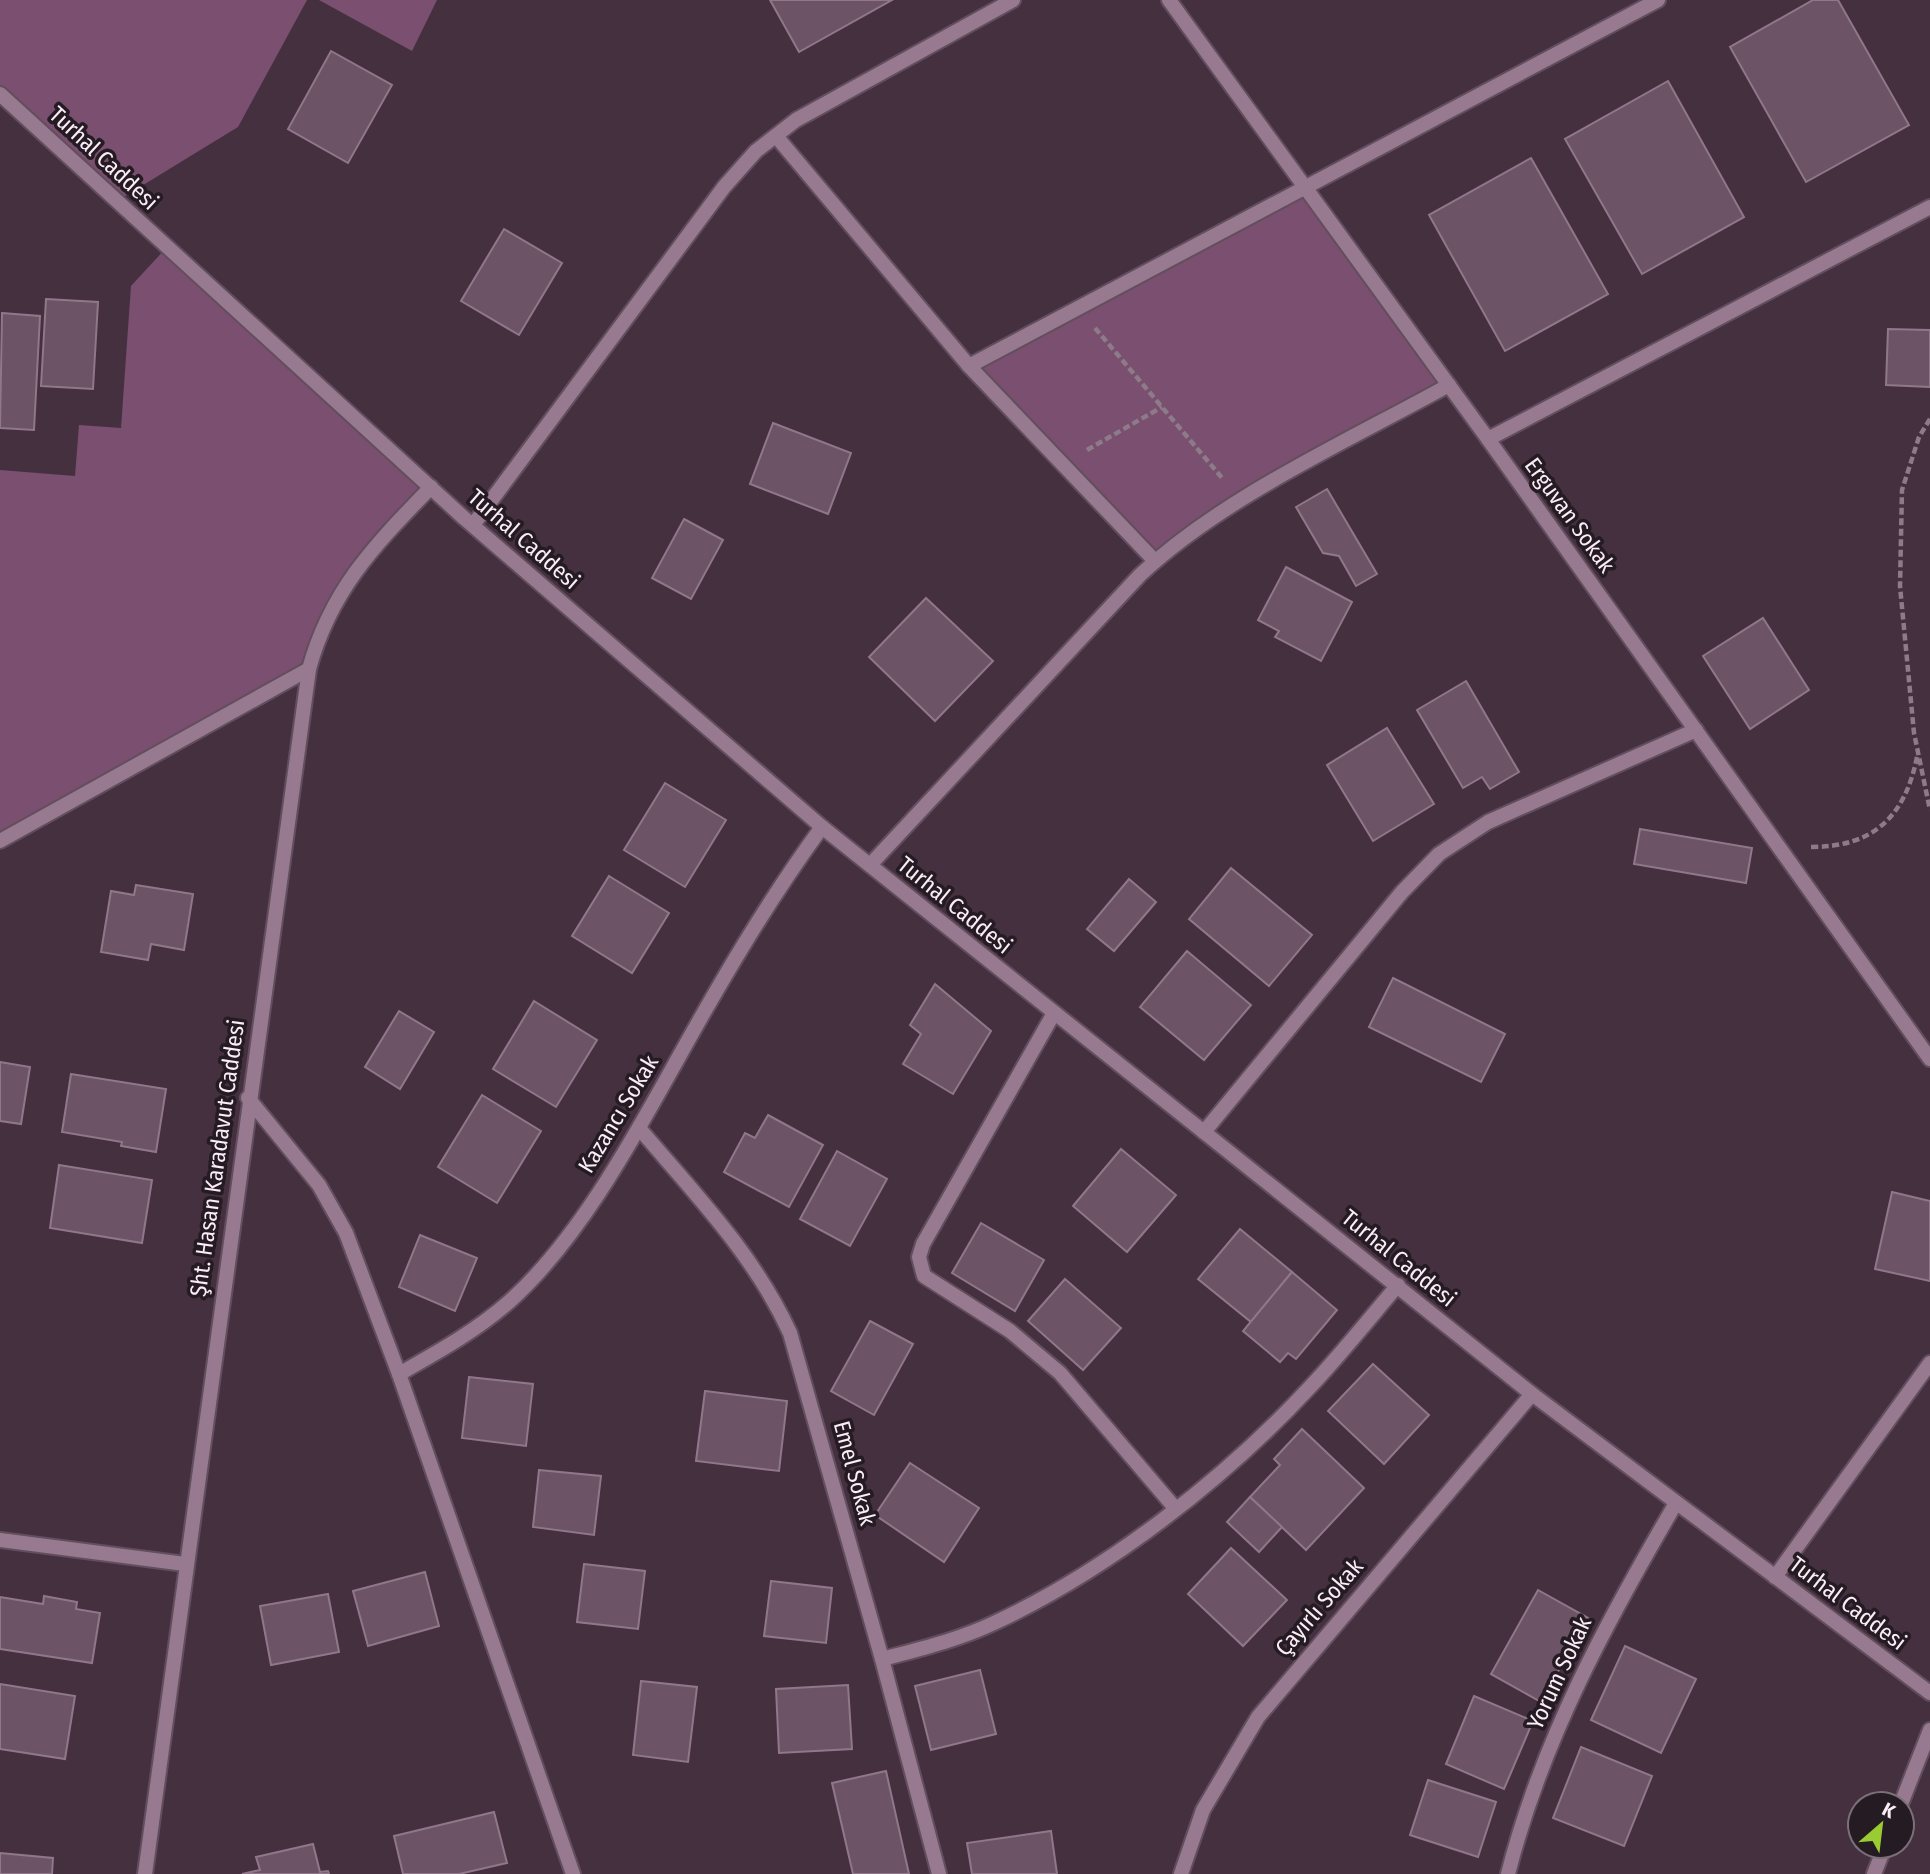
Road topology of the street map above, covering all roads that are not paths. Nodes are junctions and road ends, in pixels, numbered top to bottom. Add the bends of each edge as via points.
1 (1013, 0) edge
2 (1169, 0) edge
3 (1658, 0) edge
4 (0, 94) edge
5 (776, 136) junction
6 (1305, 187) junction
7 (1930, 207) edge
8 (969, 366) junction
9 (1448, 385) junction
10 (1488, 439) junction
11 (431, 487) junction
12 (473, 525) junction
13 (1155, 561) junction
14 (309, 669) junction
15 (1696, 730) junction
16 (822, 827) junction
17 (0, 841) edge
18 (870, 865) junction
19 (1054, 1013) junction
20 (1930, 1059) edge
21 (248, 1098) junction
22 (639, 1128) junction
23 (1204, 1132) junction
24 (1398, 1285) junction
25 (1930, 1363) edge
26 (399, 1374) junction
27 (1532, 1394) junction
28 (1676, 1503) junction
29 (1175, 1508) junction
30 (0, 1540) edge
31 (185, 1564) junction
32 (1775, 1577) junction
33 (882, 1659) junction
34 (1930, 1693) edge
35 (1930, 1730) edge
36 (1906, 1790) edge
37 (145, 1874) edge
38 (573, 1874) edge
39 (939, 1874) edge
40 (1181, 1874) edge
41 (1508, 1874) edge

1 - 5 street via 856,84
2 - 6 street, Erguvan Sokak
3 - 6 street
4 - 11 street, Turhal Caddesi
5 - 8 street
5 - 12 street via 724,187
6 - 8 street
6 - 9 street, Erguvan Sokak
7 - 10 street
8 - 13 street
9 - 10 street, Erguvan Sokak
9 - 13 street via 1241,500
10 - 15 street, Erguvan Sokak
11 - 12 street, Turhal Caddesi
11 - 14 street, Şht. Hasan Karadavut Caddesi via 340,591
12 - 16 street, Turhal Caddesi
13 - 18 street
14 - 17 street
14 - 21 street, Şht. Hasan Karadavut Caddesi
15 - 20 street, Erguvan Sokak
15 - 23 street via 1488,822 1439,854 1402,892
16 - 18 street, Turhal Caddesi
16 - 22 street, Kazancı Sokak via 781,882 725,974
18 - 19 street, Turhal Caddesi
19 - 23 street, Turhal Caddesi
19 - 29 street via 923,1244 919,1266 924,1276 1010,1331 1060,1373
21 - 26 street via 319,1185 346,1233
21 - 31 street, Şht. Hasan Karadavut Caddesi
22 - 26 street, Kazancı Sokak via 575,1225 513,1299 454,1343
22 - 33 street, Emel Sokak via 741,1248 776,1302 790,1333
23 - 24 street, Turhal Caddesi
24 - 27 street, Turhal Caddesi
24 - 29 street via 1311,1387 1240,1455
25 - 32 street
26 - 38 street
27 - 28 street, Turhal Caddesi
27 - 40 street, Çayırlı Sokak via 1258,1717 1212,1791
28 - 32 street, Turhal Caddesi
28 - 41 street, Yorum Sokak via 1610,1617 1568,1704 1540,1769
29 - 33 street via 1085,1573 993,1624
30 - 31 street
31 - 37 street, Şht. Hasan Karadavut Caddesi
32 - 34 street, Turhal Caddesi
33 - 39 street, Emel Sokak
35 - 36 street

